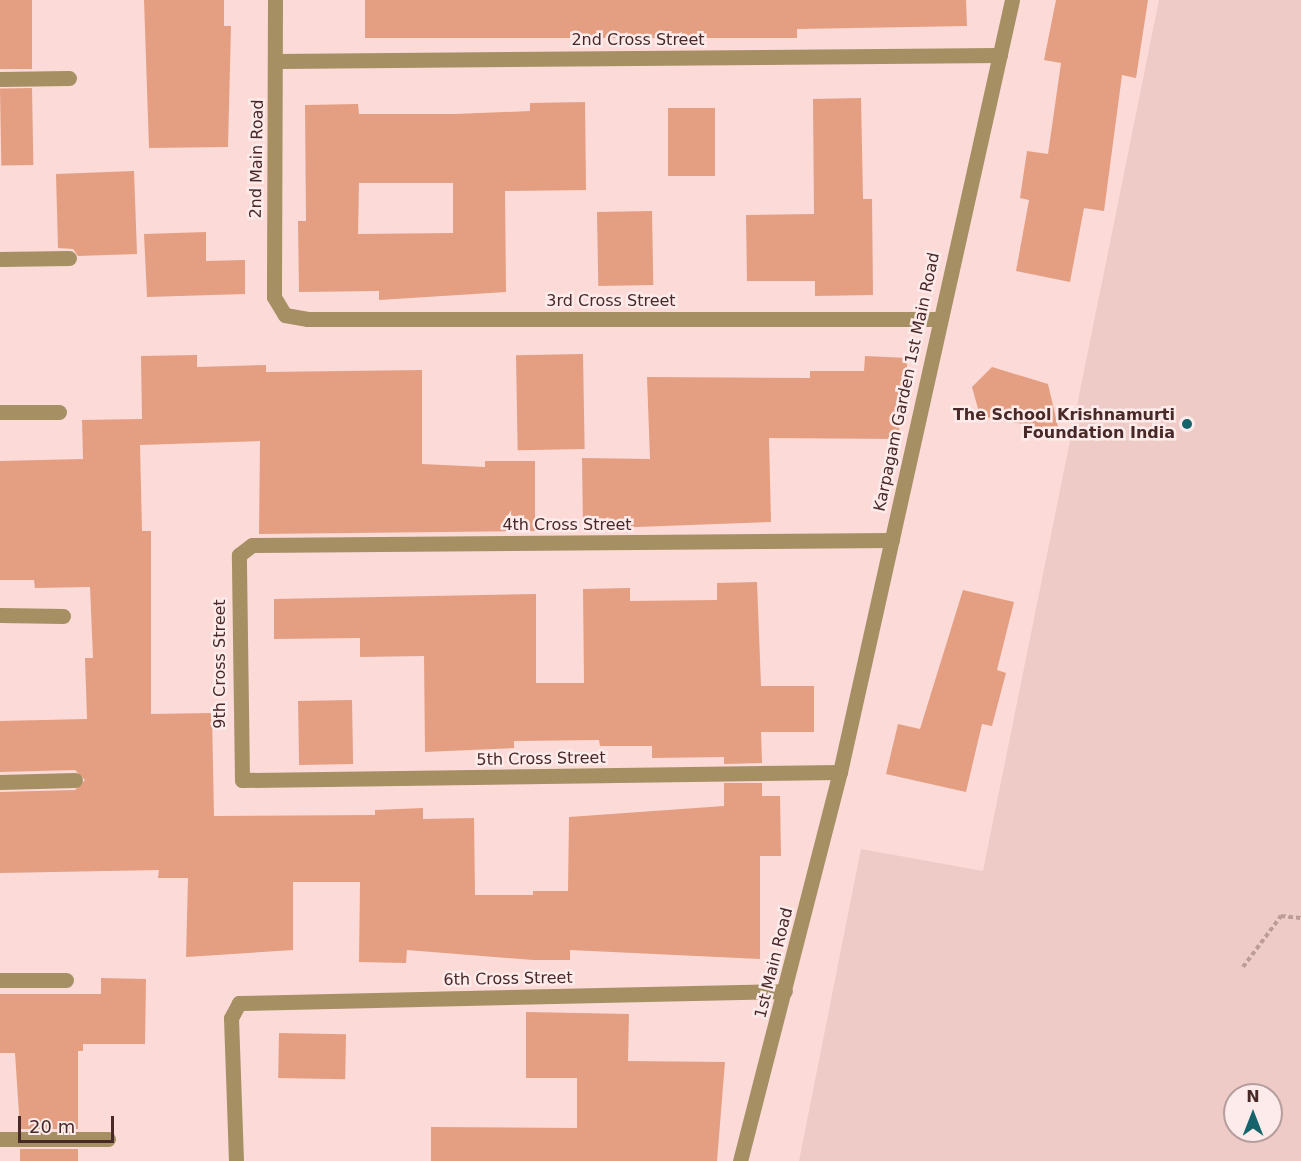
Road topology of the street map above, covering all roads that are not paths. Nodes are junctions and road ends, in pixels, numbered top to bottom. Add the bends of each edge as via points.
1 (275, 0) edge
2 (1012, 0) edge
3 (1000, 56) junction
4 (277, 61) junction
5 (69, 78) dead end
6 (0, 80) edge
7 (69, 258) dead end
8 (0, 259) edge
9 (285, 315) joint
10 (938, 319) junction
11 (0, 412) edge
12 (58, 412) dead end
13 (892, 540) junction
14 (243, 548) joint
15 (0, 615) edge
16 (63, 616) dead end
17 (840, 772) junction
18 (75, 780) dead end
19 (242, 780) joint
20 (0, 782) edge
21 (0, 980) edge
22 (66, 980) dead end
23 (785, 991) junction
24 (0, 1139) edge
25 (108, 1139) dead end
26 (236, 1161) edge
27 (740, 1161) edge

1 - 4 street, 2nd Main Road
2 - 3 street, Karpagam Garden 1st Main Road
3 - 4 street, 2nd Cross Street
3 - 10 street, Karpagam Garden 1st Main Road
4 - 9 street, 2nd Main Road via 274,297
5 - 6 street
7 - 8 street
9 - 10 street, 3rd Cross Street via 308,319
10 - 13 street, Karpagam Garden 1st Main Road
11 - 12 street
13 - 14 street, 4th Cross Street
13 - 17 street, Karpagam Garden 1st Main Road
14 - 19 street, 9th Cross Street via 238,563
15 - 16 street
17 - 19 street, 5th Cross Street
17 - 23 street, 1st Main Road
18 - 20 street
21 - 22 street
23 - 26 street, 6th Cross Street via 249,1002 233,1010
23 - 27 street, 1st Main Road
24 - 25 street

